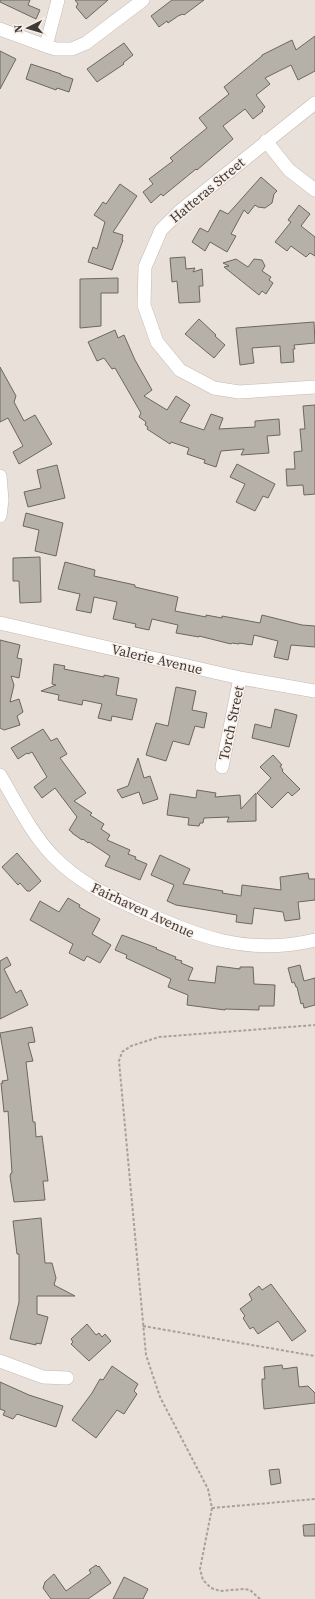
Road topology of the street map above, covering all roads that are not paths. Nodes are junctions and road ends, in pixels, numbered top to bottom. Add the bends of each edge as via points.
1 (58, 0) edge
2 (142, 0) edge
3 (0, 30) edge
4 (46, 46) junction
5 (315, 102) edge
6 (266, 141) junction
7 (315, 190) edge
8 (315, 387) edge
9 (0, 476) edge
10 (0, 516) edge
11 (0, 623) edge
12 (240, 678) junction
13 (315, 691) edge
14 (222, 767) dead end
15 (0, 775) edge
16 (315, 940) edge
17 (0, 1360) edge
18 (67, 1378) dead end

1 - 4 street
2 - 4 street via 86,43 72,49
3 - 4 street
5 - 6 street, Hatteras Street
6 - 7 street via 288,170
6 - 8 street, Hatteras Street via 180,211 161,230 145,267 144,305 157,342 180,370 214,388 239,392
9 - 10 street
11 - 12 street, Valerie Avenue
12 - 13 street, Valerie Avenue
12 - 14 street, Torch Street
15 - 16 street, Fairhaven Avenue via 52,856 77,878 97,891 179,929 234,944 267,947
17 - 18 street via 43,1377

